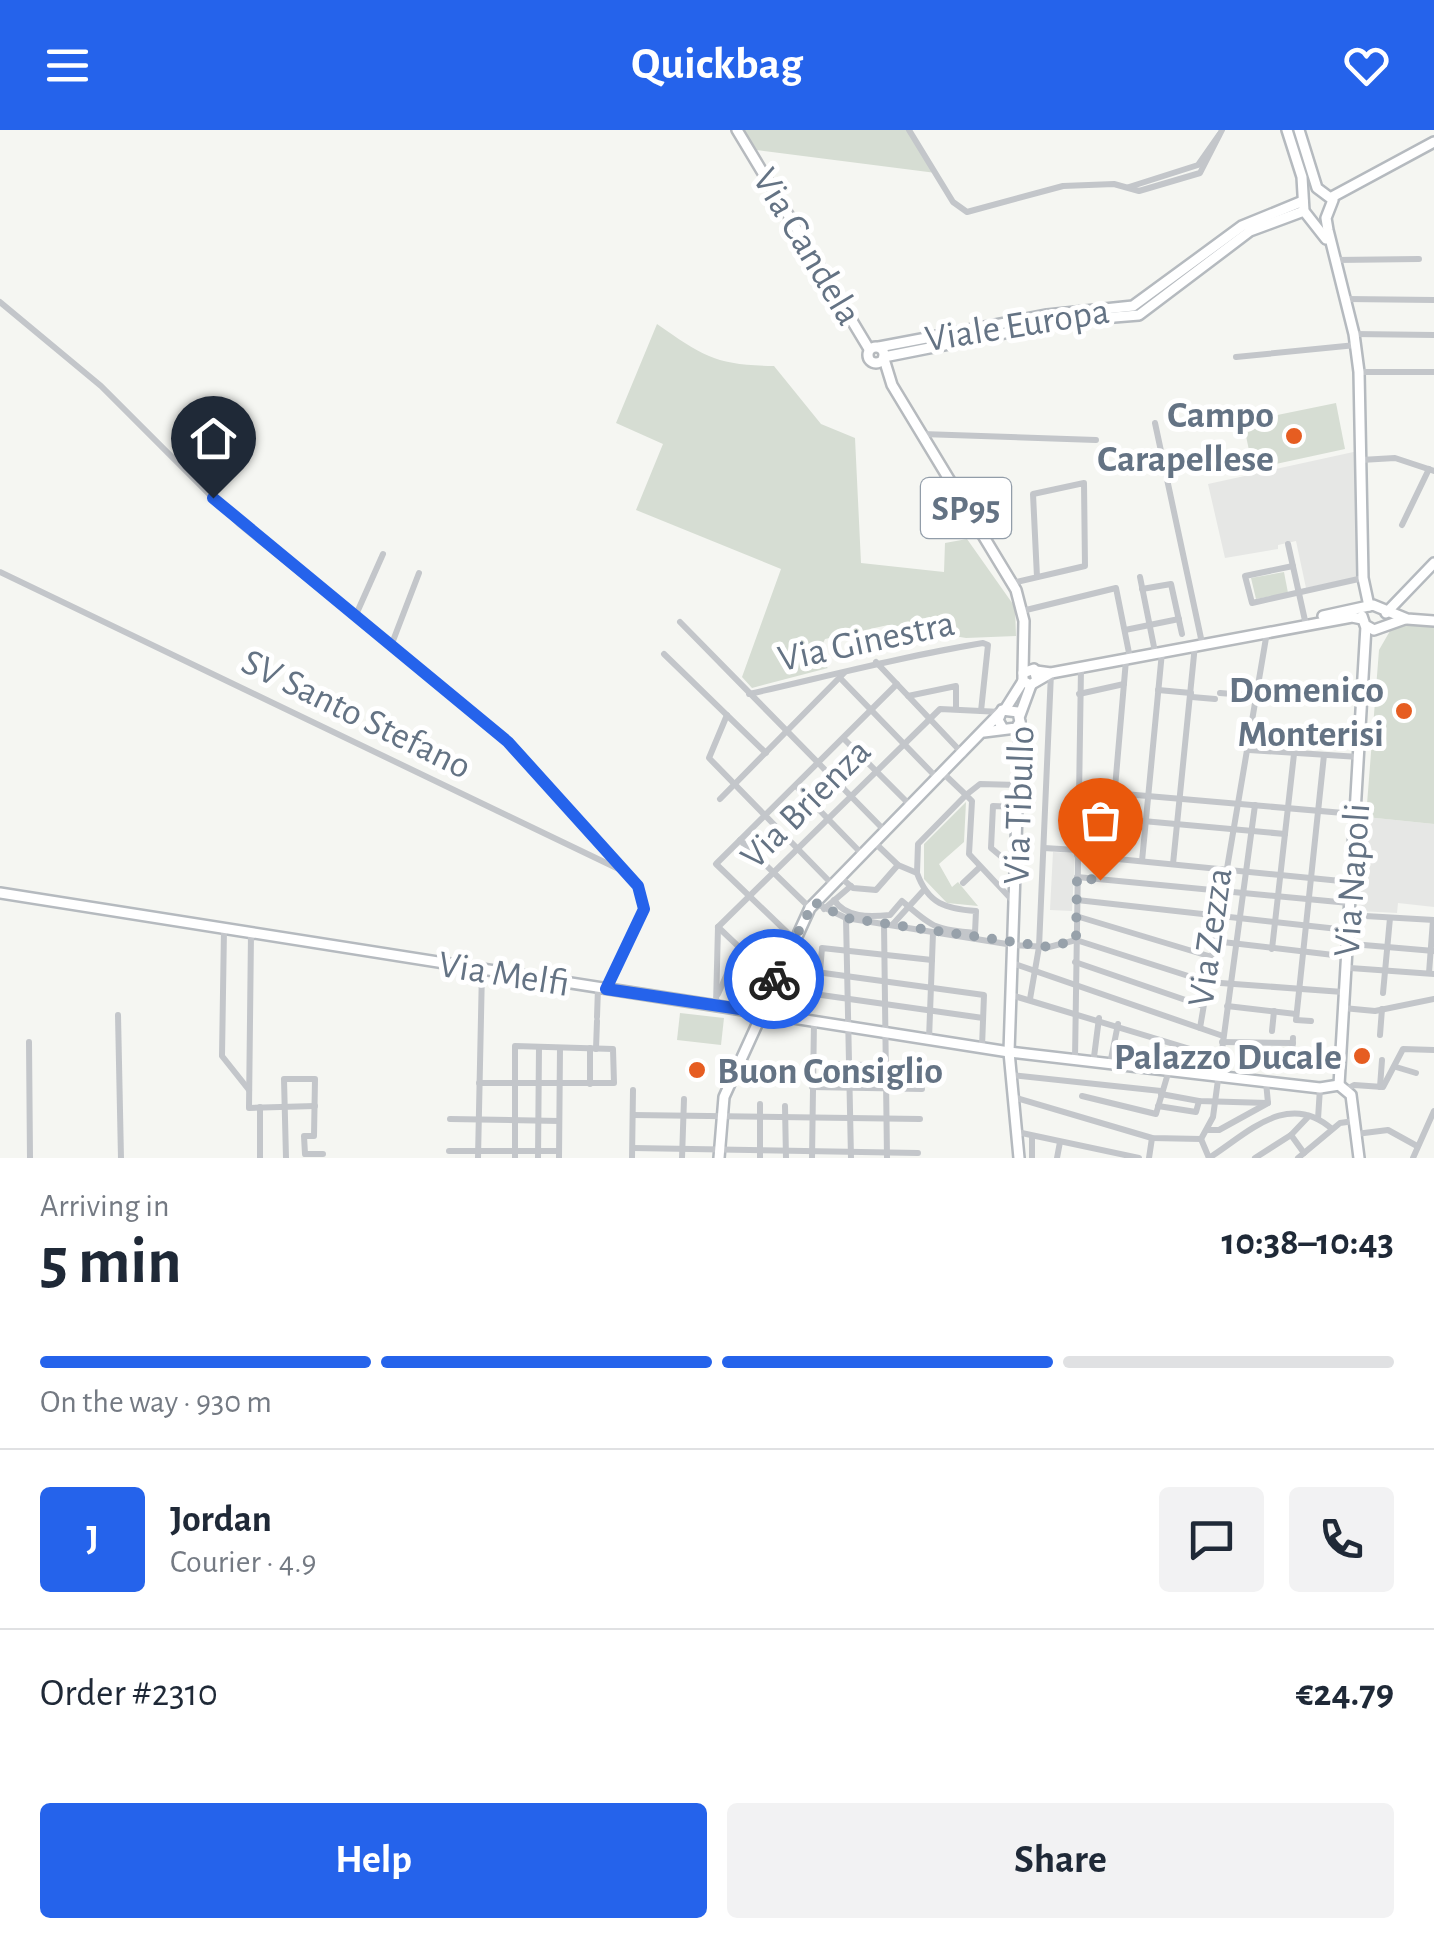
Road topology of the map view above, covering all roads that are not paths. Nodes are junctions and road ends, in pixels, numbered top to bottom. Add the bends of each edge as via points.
1 (738, 130) edge
2 (909, 130) edge
3 (1287, 130) edge
4 (1299, 130) edge
5 (1221, 132) edge
6 (1434, 142) edge
7 (1317, 188) junction
8 (1332, 197) junction
9 (1306, 207) junction
10 (1326, 218) junction
11 (1335, 257) junction
12 (1418, 259) dead end
13 (1347, 299) junction
14 (1434, 300) edge
15 (0, 302) edge
16 (1434, 335) edge
17 (1355, 340) junction
18 (877, 354) junction
19 (1236, 357) dead end
20 (1359, 372) junction
21 (1434, 372) edge
22 (1155, 423) dead end
23 (921, 434) junction
24 (1096, 440) dead end
25 (1361, 460) junction
26 (1432, 470) edge
27 (1402, 525) dead end
28 (1288, 544) dead end
29 (384, 554) dead end
30 (1434, 562) edge
31 (1293, 566) junction
32 (0, 572) edge
33 (419, 572) dead end
34 (1037, 577) junction
35 (1140, 577) dead end
36 (1362, 578) junction
37 (1012, 583) junction
38 (1142, 590) junction
39 (1299, 593) junction
40 (1368, 607) junction
41 (1022, 611) junction
42 (1385, 614) junction
43 (355, 617) junction
44 (1179, 618) junction
45 (1434, 621) edge
46 (680, 622) dead end
47 (1305, 623) junction
48 (1149, 625) junction
49 (1368, 625) junction
50 (1125, 630) junction
51 (1267, 630) junction
52 (1182, 634) dead end
53 (1198, 644) junction
54 (391, 646) junction
55 (1158, 652) junction
56 (664, 654) dead end
57 (1128, 658) junction
58 (876, 661) junction
59 (1081, 668) junction
60 (1051, 673) junction
61 (842, 676) junction
62 (1030, 677) junction
63 (897, 684) junction
64 (1124, 684) junction
65 (1158, 690) junction
66 (749, 694) junction
67 (1079, 694) junction
68 (1192, 695) junction
69 (908, 696) junction
70 (1257, 696) junction
71 (956, 708) junction
72 (871, 710) junction
73 (984, 711) junction
74 (1002, 711) junction
75 (727, 715) junction
76 (930, 718) junction
77 (1020, 718) junction
78 (985, 728) junction
79 (1003, 728) junction
80 (788, 732) junction
81 (844, 739) junction
82 (904, 744) junction
83 (1249, 750) junction
84 (1020, 753) junction
85 (766, 754) junction
86 (964, 754) junction
87 (1294, 754) junction
88 (1324, 755) junction
89 (1359, 758) junction
90 (818, 763) junction
91 (876, 771) junction
92 (941, 777) junction
93 (735, 784) junction
94 (1019, 785) junction
95 (796, 786) junction
96 (1078, 790) junction
97 (1114, 792) junction
98 (966, 794) junction
99 (851, 796) junction
100 (1148, 796) junction
101 (720, 799) dead end
102 (1181, 799) junction
103 (1239, 803) junction
104 (1255, 805) junction
105 (911, 807) junction
106 (1018, 807) junction
107 (1288, 808) junction
108 (1318, 811) junction
109 (1355, 814) junction
110 (1077, 815) junction
111 (766, 816) junction
112 (1112, 818) junction
113 (827, 819) junction
114 (1145, 821) junction
115 (1176, 824) junction
116 (1233, 830) junction
117 (1252, 831) junction
118 (886, 832) junction
119 (1285, 834) junction
120 (740, 840) junction
121 (874, 842) junction
122 (798, 848) junction
123 (1044, 848) junction
124 (1077, 852) junction
125 (862, 854) junction
126 (1108, 858) junction
127 (1142, 860) junction
128 (1173, 864) junction
129 (898, 866) junction
130 (980, 868) junction
131 (1016, 868) junction
132 (1227, 869) junction
133 (1246, 871) junction
134 (625, 872) junction
135 (773, 873) junction
136 (916, 873) junction
137 (1280, 874) junction
138 (1077, 878) junction
139 (1311, 878) junction
140 (835, 879) junction
141 (1350, 882) junction
142 (963, 883) dead end
143 (851, 886) junction
144 (923, 891) junction
145 (1223, 892) junction
146 (0, 893) edge
147 (1243, 894) junction
148 (750, 896) junction
149 (1278, 896) junction
150 (834, 900) junction
151 (1077, 900) junction
152 (1308, 900) junction
153 (1014, 903) junction
154 (812, 905) junction
155 (908, 906) junction
156 (824, 908) junction
157 (1349, 909) junction
158 (1076, 916) junction
159 (1218, 917) junction
160 (846, 918) junction
161 (1390, 918) junction
162 (1239, 919) junction
163 (1434, 920) edge
164 (1275, 923) junction
165 (888, 924) junction
166 (1306, 926) junction
167 (718, 927) junction
168 (224, 929) junction
169 (1347, 930) junction
170 (933, 932) junction
171 (251, 933) junction
172 (967, 935) junction
173 (793, 938) junction
174 (1076, 940) junction
175 (1214, 941) junction
176 (1352, 944) dead end
177 (1013, 945) junction
178 (1236, 945) junction
179 (1040, 947) junction
180 (1388, 947) junction
181 (1272, 949) junction
182 (847, 950) junction
183 (1432, 951) edge
184 (1303, 952) junction
185 (884, 954) junction
186 (1342, 956) dead end
187 (1212, 957) junction
188 (932, 960) junction
189 (1075, 962) junction
190 (1012, 963) junction
191 (780, 966) junction
192 (1350, 968) dead end
193 (482, 970) junction
194 (1036, 971) junction
195 (1385, 971) junction
196 (820, 972) junction
197 (1431, 974) edge
198 (848, 976) junction
199 (884, 981) junction
200 (1208, 982) junction
201 (1075, 984) junction
202 (1230, 984) junction
203 (602, 988) junction
204 (770, 988) junction
205 (931, 988) junction
206 (1299, 989) junction
207 (1344, 992) junction
208 (1383, 993) dead end
209 (1011, 995) junction
210 (1030, 999) junction
211 (1434, 999) edge
212 (716, 1000) junction
213 (848, 1001) junction
214 (884, 1006) junction
215 (1203, 1006) junction
216 (1227, 1006) junction
217 (1342, 1008) junction
218 (1382, 1009) junction
219 (1074, 1010) junction
220 (1274, 1011) junction
221 (760, 1012) junction
222 (930, 1012) junction
223 (118, 1014) dead end
224 (1296, 1017) junction
225 (983, 1018) junction
226 (1099, 1018) junction
227 (1311, 1021) dead end
228 (814, 1022) junction
229 (1118, 1024) junction
230 (849, 1026) junction
231 (1200, 1028) junction
232 (1272, 1031) dead end
233 (885, 1032) junction
234 (1380, 1035) dead end
235 (929, 1039) junction
236 (1223, 1039) junction
237 (29, 1042) dead end
238 (539, 1047) junction
239 (982, 1047) junction
240 (560, 1048) junction
241 (593, 1049) junction
242 (1434, 1050) edge
243 (1008, 1052) junction
244 (1292, 1056) dead end
245 (1094, 1058) dead end
246 (1220, 1058) junction
247 (1075, 1060) junction
248 (1112, 1060) dead end
249 (1382, 1060) dead end
250 (812, 1064) junction
251 (850, 1064) junction
252 (885, 1066) junction
253 (923, 1066) dead end
254 (1399, 1068) junction
255 (1168, 1070) junction
256 (1417, 1074) dead end
257 (1011, 1075) junction
258 (1218, 1076) junction
259 (1266, 1082) junction
260 (479, 1084) junction
261 (515, 1084) junction
262 (538, 1084) junction
263 (559, 1084) junction
264 (590, 1084) junction
265 (812, 1087) junction
266 (1378, 1087) junction
267 (850, 1088) junction
268 (886, 1088) junction
269 (1320, 1088) junction
270 (1342, 1088) junction
271 (922, 1089) dead end
272 (634, 1090) dead end
273 (250, 1091) junction
274 (1161, 1092) junction
275 (1082, 1096) dead end
276 (684, 1098) dead end
277 (1014, 1098) junction
278 (1199, 1100) junction
279 (1216, 1102) junction
280 (1268, 1103) junction
281 (760, 1104) dead end
282 (315, 1106) junction
283 (785, 1106) dead end
284 (260, 1108) junction
285 (285, 1108) junction
286 (1157, 1110) junction
287 (1434, 1112) edge
288 (633, 1116) junction
289 (684, 1116) junction
290 (719, 1118) junction
291 (760, 1118) junction
292 (785, 1118) junction
293 (812, 1118) junction
294 (1313, 1118) junction
295 (850, 1119) junction
296 (886, 1119) junction
297 (920, 1119) dead end
298 (450, 1120) dead end
299 (479, 1120) junction
300 (515, 1120) junction
301 (538, 1120) junction
302 (559, 1121) junction
303 (1354, 1121) junction
304 (1332, 1129) junction
305 (1208, 1130) junction
306 (1017, 1132) junction
307 (1356, 1134) junction
308 (1291, 1135) junction
309 (1032, 1136) junction
310 (1152, 1138) junction
311 (1200, 1139) junction
312 (1060, 1142) junction
313 (1417, 1146) junction
314 (633, 1148) junction
315 (658, 1148) junction
316 (450, 1151) dead end
317 (323, 1154) dead end
318 (478, 1154) edge
319 (515, 1154) edge
320 (538, 1154) edge
321 (559, 1154) edge
322 (682, 1154) edge
323 (720, 1154) edge
324 (760, 1154) edge
325 (812, 1154) edge
326 (918, 1154) dead end
327 (786, 1155) edge
328 (850, 1155) edge
329 (1112, 1155) edge
330 (887, 1156) edge
331 (1301, 1156) edge
332 (1206, 1157) edge
333 (30, 1158) edge
334 (121, 1158) edge
335 (260, 1158) edge
336 (286, 1158) edge
337 (632, 1158) edge
338 (658, 1158) edge
339 (1020, 1158) edge
340 (1032, 1158) edge
341 (1057, 1158) edge
342 (1139, 1158) edge
343 (1148, 1158) edge
344 (1254, 1158) edge
345 (1359, 1158) edge
346 (1413, 1158) edge

1 - 18 street, Via Candela / SP95
2 - 5 street via 967,212 1062,186 1114,184 1139,191 1200,174
3 - 9 street
4 - 7 street
6 - 8 street
7 - 8 street
7 - 9 street
8 - 10 street
9 - 10 street
9 - 11 street
9 - 18 street, Viale Europa via 1250,232 1139,315
10 - 11 street
11 - 12 street
11 - 13 street
13 - 14 street
13 - 17 street
15 - 43 street via 102,386 239,524
16 - 17 street
17 - 19 street
17 - 20 street
18 - 23 street, Via Candela / SP95
20 - 21 street
20 - 25 street
22 - 53 street
23 - 24 street
23 - 37 street, Via Candela / SP95
25 - 26 street via 1395,458
25 - 36 street
26 - 27 street
28 - 31 street
29 - 43 street
30 - 42 street
31 - 39 street
31 - 39 street via 1246,576 1252,603
32 - 134 street, SV Santo Stefano
33 - 54 street
34 - 34 street via 1085,566 1084,483 1033,494
34 - 37 street
35 - 38 street
36 - 39 street
36 - 40 street
37 - 41 street, Via Candela / SP95
38 - 44 street via 1172,584
38 - 48 street
39 - 47 street
40 - 42 street
40 - 47 street
40 - 49 street, Via Napoli
41 - 50 street via 1116,588
41 - 62 street, Via Candela / SP95
42 - 45 street
42 - 49 street
43 - 54 street
44 - 48 street
44 - 52 street
46 - 66 street
47 - 49 street via 1352,616
47 - 51 street
48 - 50 street
48 - 55 street
49 - 89 street, Via Napoli
50 - 57 street
51 - 53 street
51 - 70 street
53 - 55 street
53 - 68 street
54 - 134 street via 508,742
55 - 57 street
55 - 65 street
56 - 75 street
57 - 59 street
57 - 64 street
58 - 61 street, Via Ginestra
58 - 63 street
58 - 73 street, Via Ginestra via 983,643
59 - 60 street
59 - 67 street
60 - 62 street
60 - 123 street, Via Tibullo
61 - 66 street, Via Ginestra
61 - 72 street
61 - 80 street
62 - 74 street
62 - 77 street
63 - 69 street
63 - 72 street
64 - 67 street
64 - 97 street
65 - 68 street
65 - 100 street
66 - 80 street
67 - 96 street
68 - 70 street
68 - 102 street
69 - 71 street via 956,686
69 - 76 street
70 - 83 street
71 - 73 street
71 - 76 street
72 - 81 street
72 - 82 street
73 - 74 street
73 - 78 street
74 - 77 street
74 - 78 street
74 - 79 street
75 - 85 street
75 - 93 street via 709,758
76 - 82 street, Via Brienza
76 - 86 street
77 - 79 street via 1016,728
77 - 84 street
78 - 79 street
78 - 86 street
79 - 84 street
80 - 85 street
80 - 90 street
81 - 90 street
81 - 91 street
82 - 91 street, Via Brienza
82 - 92 street
83 - 87 street
83 - 103 street
84 - 94 street
85 - 93 street
86 - 92 street
87 - 88 street
87 - 107 street
88 - 89 street
88 - 108 street
89 - 109 street, Via Napoli
90 - 95 street
90 - 99 street
91 - 99 street, Via Brienza
91 - 105 street
92 - 98 street
92 - 105 street
93 - 101 street
93 - 111 street
94 - 98 street via 980,784
94 - 106 street
95 - 111 street
95 - 113 street
96 - 97 street
96 - 110 street
97 - 100 street
97 - 112 street
98 - 130 street via 972,801 969,854
98 - 136 street via 918,844
99 - 113 street, Via Brienza
99 - 118 street
100 - 102 street
100 - 114 street
102 - 103 street
102 - 115 street
103 - 104 street
103 - 116 street
104 - 107 street
104 - 117 street, Via Zezza
105 - 118 street
106 - 131 street
106 - 131 street via 992,806 991,834 991,848
107 - 108 street
107 - 119 street
108 - 109 street
108 - 139 street
109 - 141 street, Via Napoli
110 - 112 street
110 - 124 street
111 - 120 street
111 - 122 street
112 - 114 street
112 - 126 street
113 - 122 street, Via Brienza
113 - 125 street
114 - 115 street
114 - 127 street
115 - 116 street
115 - 128 street
116 - 117 street
116 - 132 street
117 - 119 street
117 - 133 street, Via Zezza
118 - 121 street
119 - 137 street
120 - 135 street
120 - 148 street via 716,864
121 - 125 street
121 - 129 street
122 - 135 street, Via Brienza
122 - 140 street
123 - 124 street
123 - 179 street, Via Tibullo
124 - 126 street
124 - 138 street
125 - 140 street
126 - 127 street
127 - 128 street
128 - 132 street
129 - 136 street
129 - 143 street via 876,890
130 - 142 street
130 - 153 street
131 - 153 street
132 - 133 street
132 - 145 street
133 - 137 street
133 - 147 street, Via Zezza
134 - 203 street via 642,894 644,909
135 - 148 street, Via Brienza
135 - 154 street
136 - 144 street
137 - 139 street
137 - 149 street
138 - 145 street
138 - 151 street
139 - 141 street
139 - 152 street
140 - 143 street
140 - 154 street
141 - 157 street, Via Napoli
143 - 150 street
144 - 155 street
144 - 172 street via 945,909 976,911 975,933
145 - 147 street
145 - 159 street
146 - 168 street, Via Melfi
147 - 149 street
147 - 162 street, Via Zezza
148 - 167 street, Via Brienza
148 - 173 street
149 - 152 street
149 - 164 street
150 - 155 street via 850,914 890,915 902,901
150 - 156 street
151 - 158 street
151 - 159 street
152 - 157 street
152 - 166 street
153 - 177 street
154 - 156 street
154 - 173 street
155 - 165 street
155 - 172 street via 936,928
156 - 160 street
157 - 161 street
157 - 169 street, Via Napoli
158 - 174 street
158 - 187 street
159 - 162 street
159 - 175 street
160 - 165 street
160 - 182 street
161 - 163 street
161 - 180 street
162 - 164 street
162 - 178 street, Via Zezza
163 - 183 street
164 - 166 street
164 - 181 street
165 - 170 street
165 - 185 street
166 - 169 street
166 - 184 street
167 - 212 street
167 - 212 street via 740,947
168 - 171 street, Via Melfi
168 - 273 street via 222,1056
169 - 207 street, Via Napoli
170 - 172 street
170 - 188 street
171 - 193 street, Via Melfi
171 - 273 street
172 - 177 street
173 - 191 street
174 - 179 street
174 - 189 street
174 - 200 street
175 - 178 street
175 - 187 street
176 - 180 street
177 - 179 street
177 - 190 street
178 - 181 street
178 - 202 street, Via Zezza
179 - 194 street, Via Tibullo
180 - 183 street
180 - 195 street
181 - 184 street
182 - 185 street
182 - 196 street via 822,948
182 - 198 street
183 - 197 street
184 - 186 street
184 - 206 street
185 - 188 street
185 - 199 street
187 - 200 street
188 - 205 street
189 - 201 street
189 - 215 street
190 - 194 street
190 - 209 street
191 - 196 street
191 - 204 street
192 - 195 street
193 - 203 street, Via Melfi
193 - 260 street
194 - 201 street
194 - 210 street, Via Tibullo
195 - 197 street
195 - 208 street
196 - 198 street
198 - 199 street
198 - 213 street
199 - 205 street
199 - 214 street
200 - 202 street
200 - 215 street
201 - 219 street
201 - 231 street
202 - 206 street
202 - 216 street, Via Zezza
203 - 212 street, Via Melfi
203 - 241 street
204 - 213 street
204 - 221 street
205 - 222 street
205 - 225 street via 984,995
206 - 207 street
206 - 224 street
207 - 217 street, Via Napoli
209 - 210 street
209 - 243 street
210 - 219 street
211 - 218 street
212 - 221 street, Via Melfi
213 - 214 street
213 - 230 street
214 - 222 street
214 - 233 street
215 - 231 street
216 - 220 street
216 - 236 street, Via Zezza
217 - 218 street
217 - 270 street, Via Napoli
218 - 234 street
219 - 226 street
219 - 247 street
220 - 224 street
220 - 232 street
221 - 228 street, Via Melfi
221 - 290 street
222 - 225 street
222 - 235 street
223 - 334 street
224 - 227 street
225 - 239 street
226 - 229 street
226 - 245 street
228 - 230 street, Via Melfi
228 - 250 street
229 - 246 street
229 - 248 street
230 - 233 street, Via Melfi
230 - 251 street
231 - 236 street
233 - 235 street, Via Melfi
233 - 252 street
235 - 239 street, Via Melfi
236 - 244 street via 1293,1041
236 - 246 street, Via Zezza
237 - 333 street
238 - 240 street
238 - 261 street via 515,1046
238 - 262 street
239 - 243 street, Via Melfi
240 - 241 street
240 - 263 street
241 - 264 street
241 - 264 street via 613,1049 614,1084
242 - 254 street via 1403,1049
243 - 247 street, Via Melfi
243 - 257 street
246 - 258 street, Via Zezza
247 - 255 street, Via Melfi
249 - 266 street
250 - 251 street
250 - 265 street
251 - 252 street
251 - 267 street
252 - 253 street
252 - 268 street
254 - 256 street
254 - 266 street
255 - 258 street, Via Melfi
255 - 274 street
257 - 274 street
257 - 277 street
258 - 259 street, Via Melfi
258 - 279 street, Via Zezza
259 - 269 street, Via Melfi
259 - 280 street
260 - 261 street
260 - 299 street
261 - 262 street
261 - 300 street
262 - 263 street
262 - 301 street
263 - 264 street
263 - 302 street
265 - 267 street
265 - 293 street
266 - 270 street
267 - 268 street
267 - 295 street
268 - 271 street
268 - 296 street
269 - 270 street
269 - 294 street
270 - 303 street via 1350,1094
272 - 288 street
273 - 284 street via 250,1108
274 - 278 street
274 - 286 street
275 - 286 street
276 - 289 street
277 - 306 street
277 - 310 street
278 - 279 street
278 - 286 street via 1196,1112
279 - 280 street
279 - 305 street, Via Zezza
280 - 305 street
281 - 291 street
282 - 285 street
282 - 285 street via 315,1079 284,1078
282 - 317 street via 314,1136 304,1136 305,1154
283 - 292 street
284 - 285 street
284 - 335 street
285 - 336 street
287 - 313 street
288 - 289 street
288 - 314 street
289 - 290 street
289 - 322 street
290 - 291 street
290 - 323 street
291 - 292 street
291 - 324 street
292 - 293 street
292 - 327 street
293 - 295 street
293 - 325 street
294 - 304 street
294 - 308 street
294 - 332 street via 1282,1112
295 - 296 street
295 - 328 street
296 - 297 street
296 - 330 street
298 - 299 street
299 - 300 street
299 - 318 street
300 - 301 street
300 - 319 street
301 - 302 street
301 - 320 street
302 - 321 street
303 - 304 street
303 - 307 street
304 - 331 street
305 - 311 street
306 - 309 street
306 - 339 street
307 - 313 street via 1388,1130
307 - 345 street
308 - 331 street
308 - 344 street
309 - 312 street
309 - 340 street
310 - 311 street
310 - 343 street
311 - 332 street
312 - 329 street
312 - 341 street
313 - 346 street
314 - 315 street
314 - 337 street
315 - 322 street
315 - 338 street
316 - 318 street
318 - 319 street
319 - 320 street
320 - 321 street
322 - 323 street
323 - 324 street
324 - 327 street
325 - 327 street
325 - 328 street
326 - 330 street
328 - 330 street
329 - 342 street

